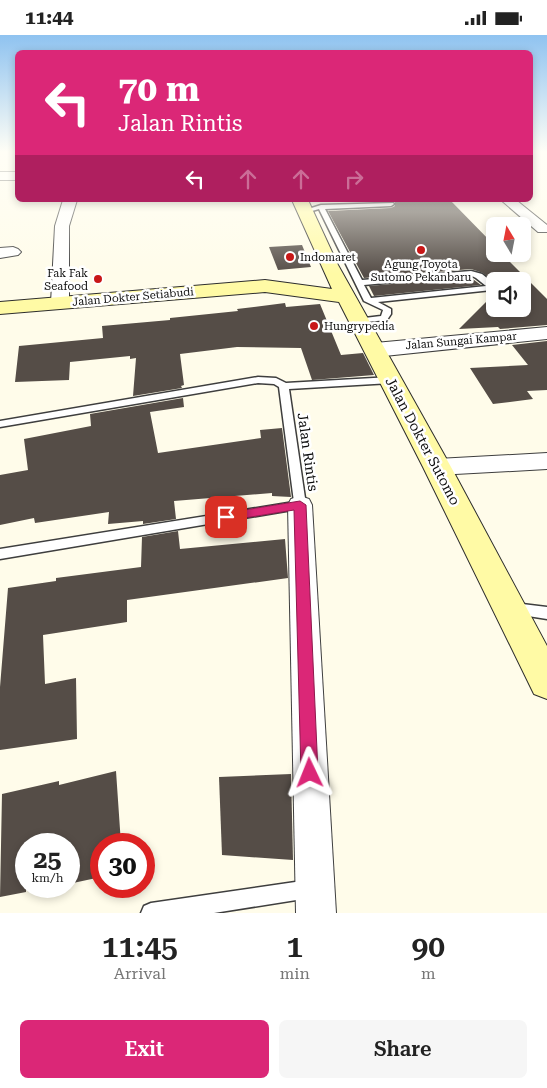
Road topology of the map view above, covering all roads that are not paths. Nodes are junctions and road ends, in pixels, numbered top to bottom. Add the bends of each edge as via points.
1 (69, 202) edge
2 (511, 202) edge
3 (391, 204) dead end
4 (309, 206) edge
5 (545, 229) edge
6 (547, 245) edge
7 (314, 270) junction
8 (265, 285) junction
9 (352, 290) junction
10 (368, 301) junction
11 (60, 303) junction
12 (0, 308) edge
13 (359, 321) junction
14 (547, 333) edge
15 (375, 350) junction
16 (391, 380) junction
17 (284, 386) junction
18 (0, 424) edge
19 (547, 461) edge
20 (438, 467) junction
21 (300, 505) junction
22 (0, 554) edge
23 (510, 609) junction
24 (547, 613) edge
25 (547, 681) edge
26 (314, 901) edge
27 (152, 913) edge

1 - 11 street via 62,226
2 - 5 street
3 - 4 lane
4 - 7 main road, Jalan Dokter Sutomo
4 - 9 lane
5 - 6 street via 539,233
7 - 8 main road, Jalan Dokter Setiabudi
7 - 9 main road, Jalan Dokter Sutomo
8 - 9 main road, Jalan Dokter Setiabudi
8 - 11 main road, Jalan Dokter Setiabudi
9 - 10 lane
9 - 10 lane via 471,273 490,285 486,289
9 - 13 main road, Jalan Dokter Sutomo
10 - 13 lane via 387,309 387,314
11 - 12 main road, Jalan Dokter Setiabudi
13 - 15 main road, Jalan Dokter Sutomo
14 - 15 street, Jalan Sungai Kampar
15 - 16 main road, Jalan Dokter Sutomo
16 - 17 lane
16 - 20 main road, Jalan Dokter Sutomo
17 - 18 lane via 276,381 258,380
17 - 21 lane, Jalan Rintis
19 - 20 street
20 - 23 main road, Jalan Dokter Sutomo
21 - 22 lane, Jalan Rintis
21 - 26 street
23 - 24 lane
23 - 25 main road, Jalan Dokter Sutomo
26 - 27 lane

